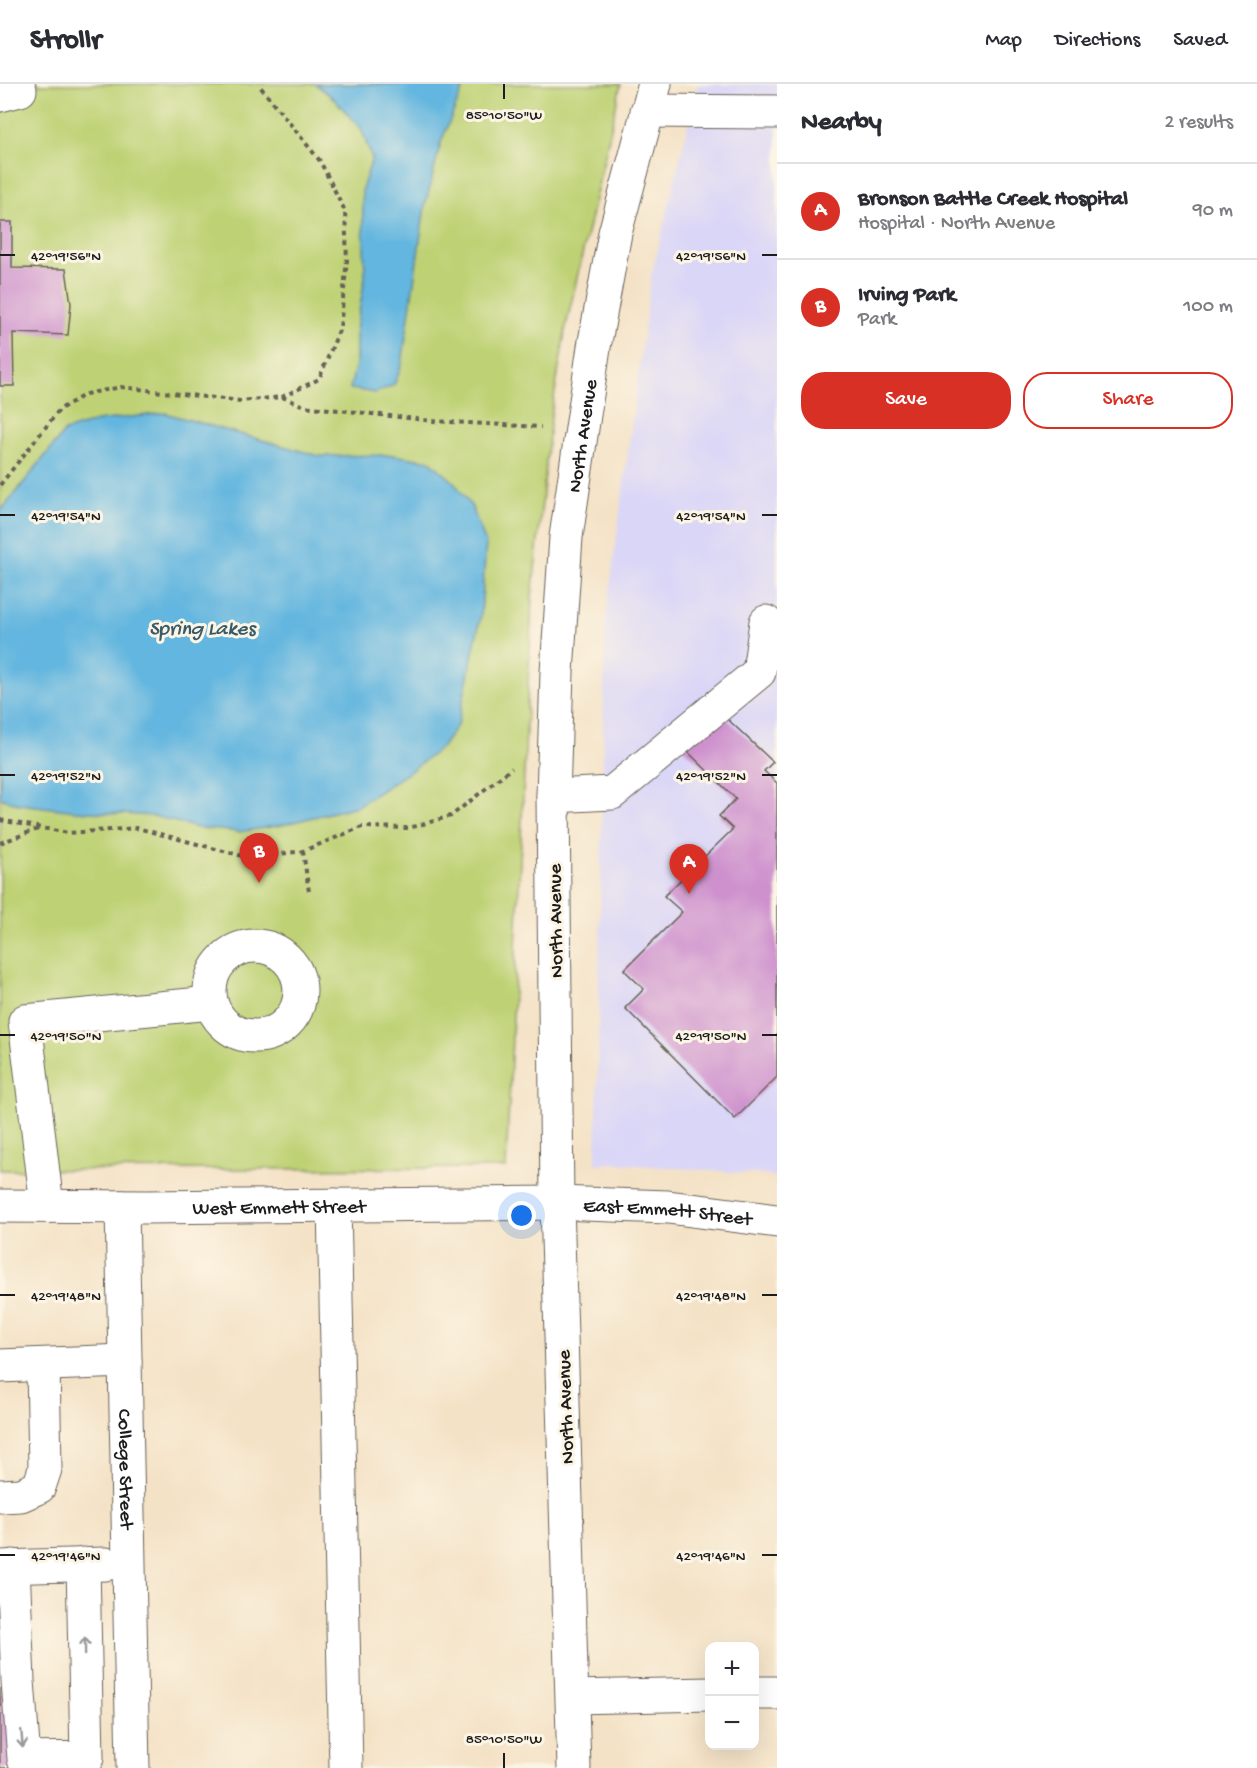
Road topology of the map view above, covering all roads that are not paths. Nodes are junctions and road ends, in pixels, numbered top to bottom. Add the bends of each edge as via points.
1 (18, 84) edge
2 (0, 94) edge
3 (651, 97) edge
4 (777, 112) edge
5 (766, 622) dead end
6 (553, 796) junction
7 (211, 1003) dead end
8 (557, 1203) junction
9 (334, 1205) junction
10 (0, 1206) edge
11 (47, 1206) junction
12 (122, 1207) junction
13 (777, 1221) edge
14 (125, 1360) junction
15 (43, 1365) junction
16 (0, 1366) edge
17 (0, 1496) edge
18 (83, 1564) junction
19 (129, 1564) junction
20 (7, 1567) edge
21 (759, 1693) edge
22 (777, 1693) edge
23 (705, 1694) edge
24 (573, 1696) junction
25 (87, 1758) junction
26 (133, 1763) edge
27 (346, 1768) edge
28 (574, 1768) edge

1 - 2 street via 20,90
3 - 4 street
3 - 6 street, North Avenue via 615,233 566,537
5 - 6 street via 759,672 621,786 612,793
6 - 8 street, North Avenue
7 - 11 street via 25,1021
8 - 9 street, West Emmett Street
8 - 13 street, East Emmett Street via 668,1208
8 - 24 street, North Avenue
9 - 12 street, West Emmett Street
9 - 27 street
10 - 11 street, West Emmett Street
11 - 12 street, West Emmett Street
12 - 14 street, College Street
14 - 15 street
14 - 19 street, College Street
15 - 16 street
15 - 17 street via 45,1469 39,1487 21,1495
18 - 19 street
18 - 20 street
25 -> 18 street
19 - 26 street, College Street
20 -> 25 street via 24,1759
21 - 22 street
23 - 24 street
24 - 28 street, North Avenue
25 - 26 street

